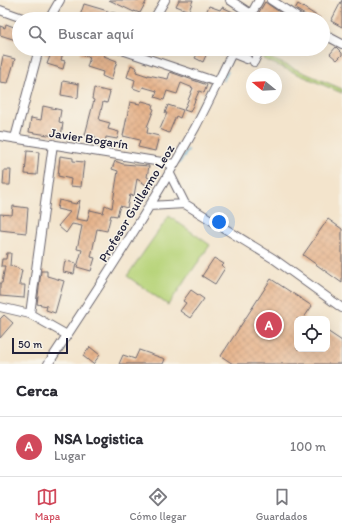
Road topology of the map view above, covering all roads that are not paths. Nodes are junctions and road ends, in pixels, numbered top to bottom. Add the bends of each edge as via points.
1 (60, 0) edge
2 (165, 0) edge
3 (230, 0) edge
4 (260, 0) edge
5 (271, 0) edge
6 (0, 10) edge
7 (53, 12) edge
8 (158, 12) edge
9 (244, 12) edge
10 (253, 12) edge
11 (289, 12) edge
12 (12, 14) edge
13 (330, 38) edge
14 (342, 44) edge
15 (37, 56) edge
16 (148, 56) edge
17 (230, 56) edge
18 (242, 56) edge
19 (254, 56) edge
20 (217, 82) junction
21 (0, 136) edge
22 (15, 138) junction
23 (53, 144) junction
24 (174, 164) junction
25 (169, 172) junction
26 (185, 204) junction
27 (149, 206) junction
28 (0, 307) edge
29 (342, 308) edge
30 (30, 314) junction
31 (67, 335) junction
32 (48, 364) edge

1 - 7 street
2 - 8 street
3 - 9 street
4 - 10 street
5 - 11 street
6 - 12 street
13 - 14 street
15 - 22 street
16 - 20 street
17 - 20 street, Profesor Guillermo Leoz
18 - 19 street via 250,60
20 - 24 street, Profesor Guillermo Leoz
21 - 22 street, Javier Bogarín
22 - 23 street, Javier Bogarín
23 - 24 street, Javier Bogarín
23 - 30 street
24 - 25 street, Profesor Guillermo Leoz
25 - 26 street
25 - 27 street, Profesor Guillermo Leoz
26 - 27 street
26 - 29 street via 274,259
27 - 31 street, Profesor Guillermo Leoz
28 - 30 street
30 - 31 street
31 - 32 street, Profesor Guillermo Leoz

